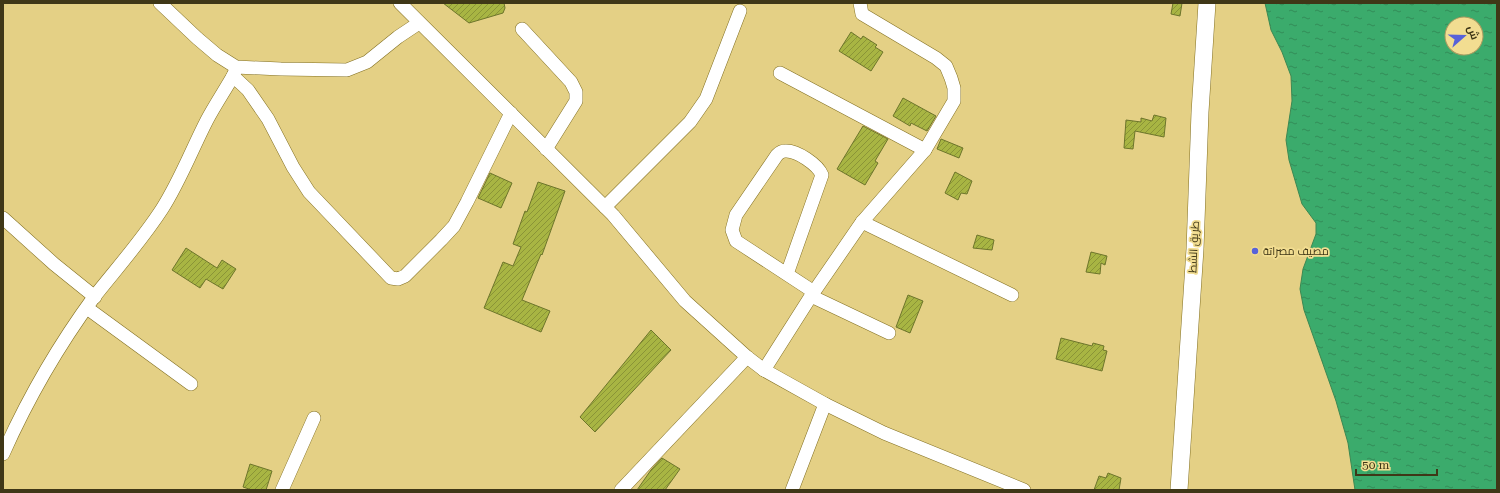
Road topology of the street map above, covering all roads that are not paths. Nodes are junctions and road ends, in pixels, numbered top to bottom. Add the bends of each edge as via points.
1 (160, 3) edge
2 (400, 3) edge
3 (860, 3) edge
4 (1207, 3) edge
5 (740, 11) dead end
6 (419, 22) junction
7 (522, 28) dead end
8 (235, 71) junction
9 (780, 73) dead end
10 (511, 113) junction
11 (546, 149) junction
12 (925, 150) junction
13 (605, 207) junction
14 (3, 218) edge
15 (862, 222) junction
16 (787, 274) junction
17 (812, 294) junction
18 (1012, 295) dead end
19 (95, 297) junction
20 (87, 308) junction
21 (889, 333) dead end
22 (747, 357) junction
23 (764, 370) junction
24 (191, 384) dead end
25 (825, 404) junction
26 (314, 418) dead end
27 (3, 454) edge
28 (282, 490) edge
29 (621, 490) edge
30 (792, 490) edge
31 (1024, 490) edge
32 (1179, 490) edge

1 - 8 street
2 - 6 street
3 - 12 street via 862,14 946,66 954,88 954,101
4 - 32 main road, طريق الشط via 1195,249
5 - 13 street via 706,99 690,122
6 - 8 street via 367,62 348,70
6 - 10 street
7 - 11 street via 571,82 576,92 576,101
8 - 10 street via 268,119 309,192 391,278 405,276 454,226
8 - 19 street via 162,208
9 - 12 street
10 - 11 street
11 - 13 street
12 - 15 street
13 - 22 street via 685,301
14 - 19 street
15 - 17 street
15 - 18 street
16 - 16 street via 736,240 732,230 736,215 776,155 784,151 793,152 816,165 822,175
16 - 17 street
17 - 21 street
17 - 23 street
19 - 20 street
20 - 24 street
20 - 27 street via 56,351 15,426
22 - 23 street
22 - 29 street
23 - 25 street
25 - 30 street
25 - 31 street via 884,433
26 - 28 street

